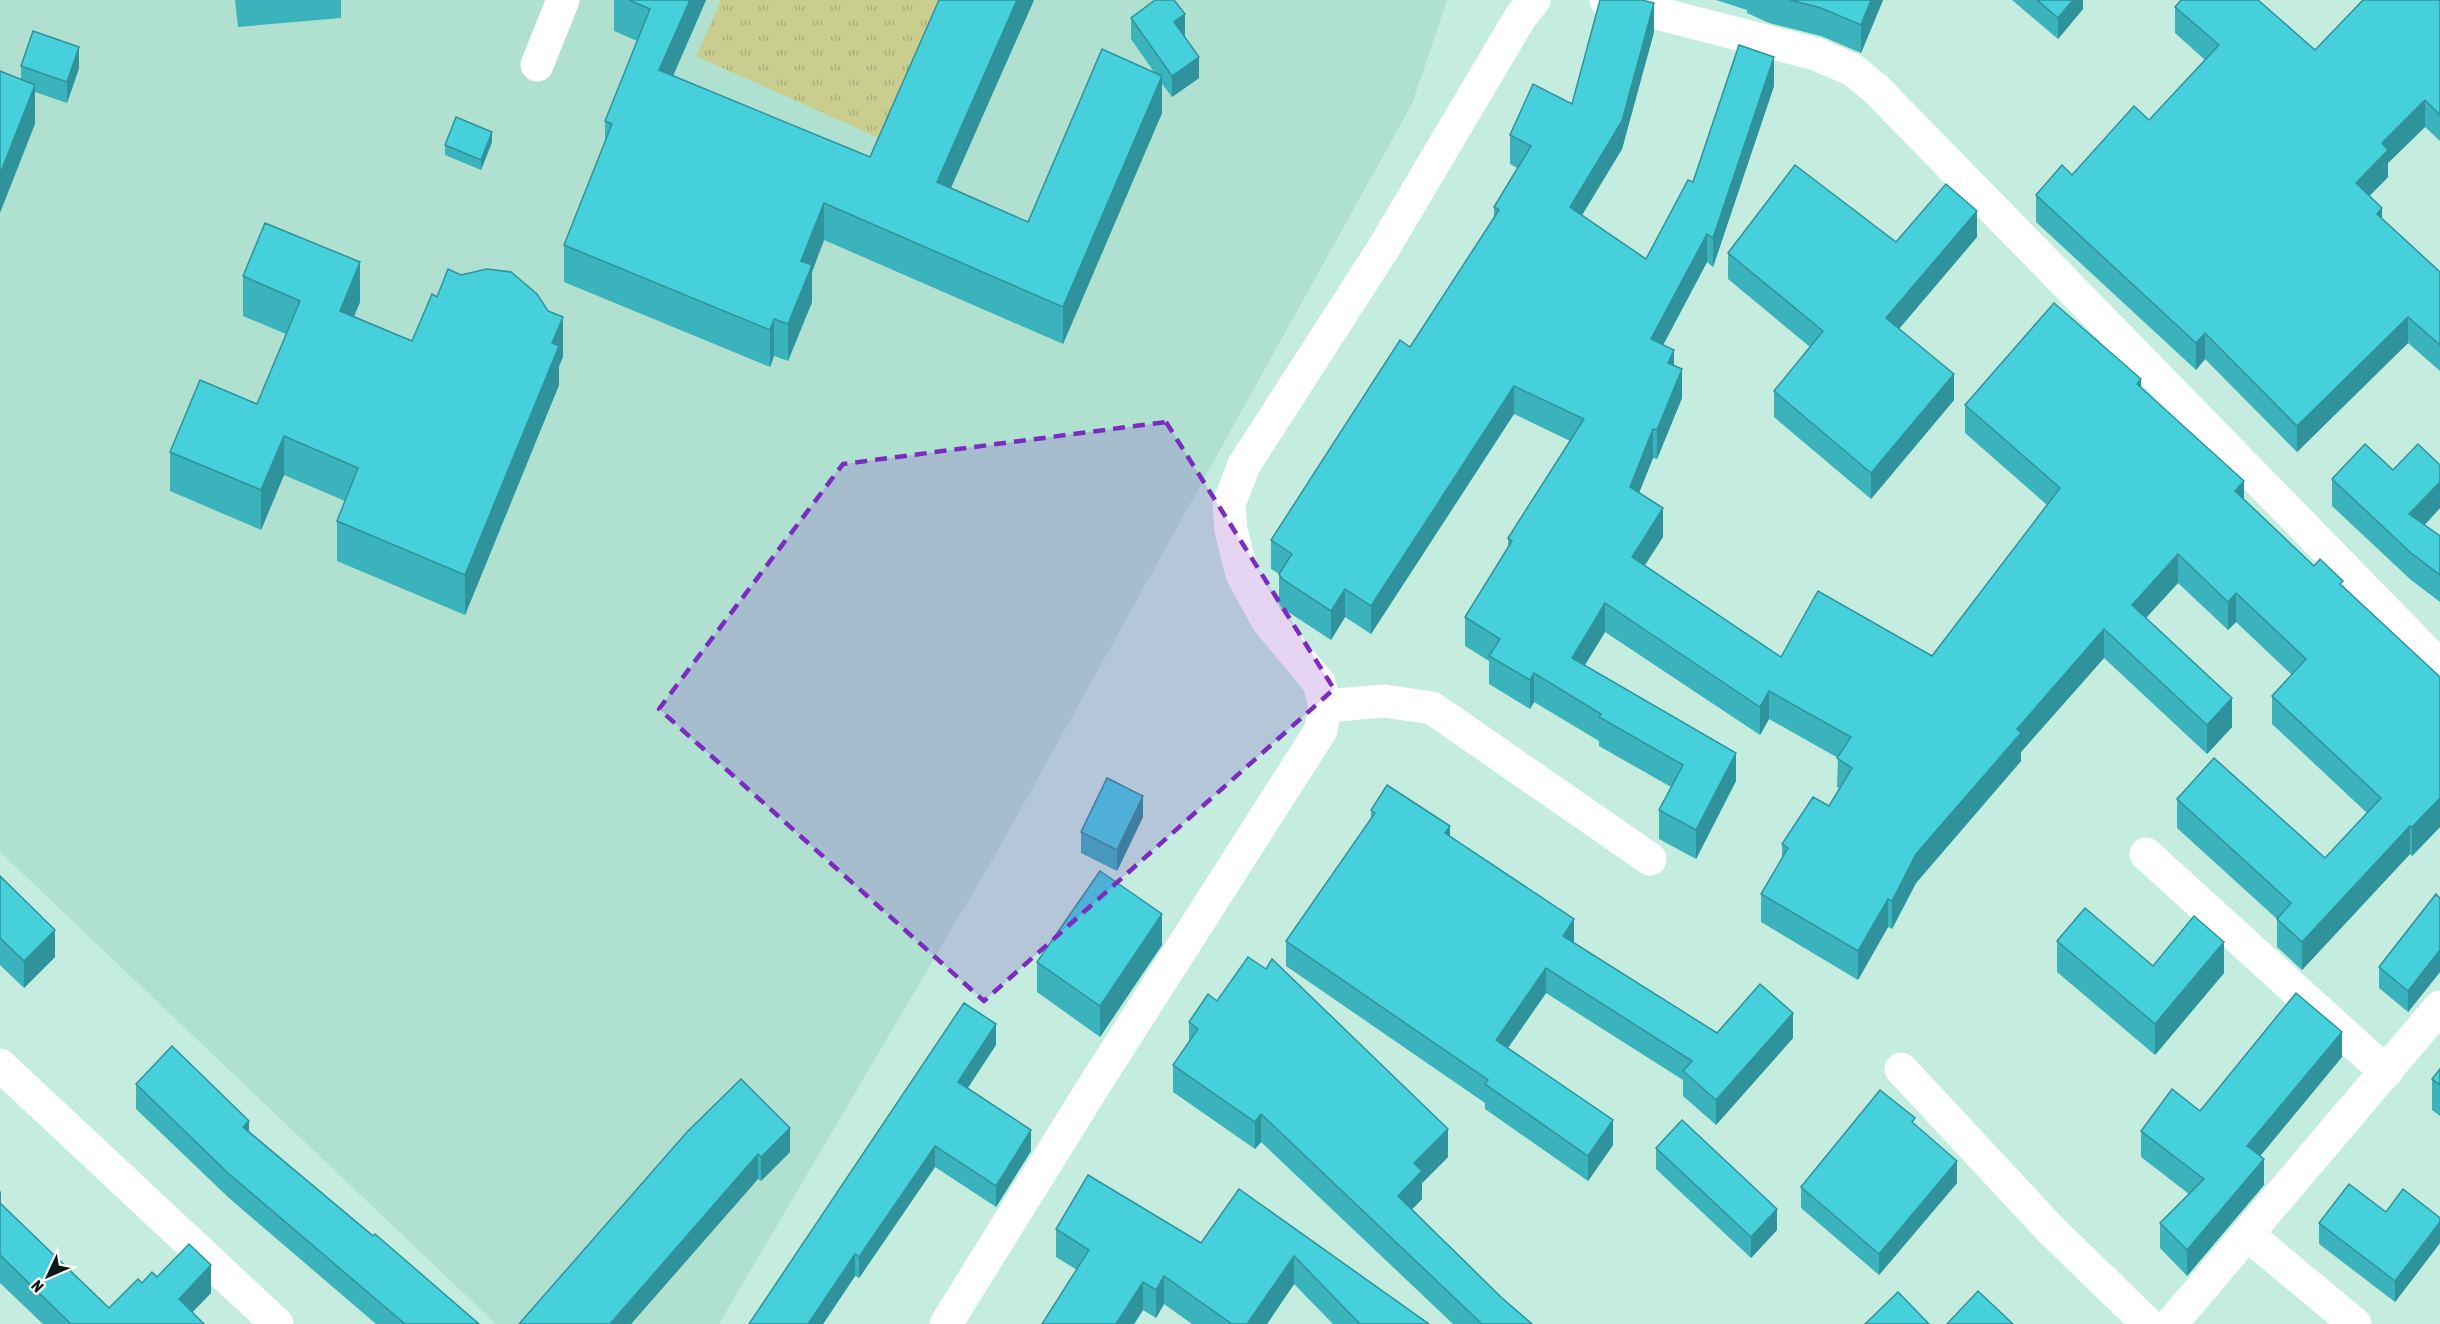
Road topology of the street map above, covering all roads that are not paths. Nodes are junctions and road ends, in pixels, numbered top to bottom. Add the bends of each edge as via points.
1 (562, 0) edge
2 (1534, 0) edge
3 (1606, 0) edge
4 (537, 65) dead end
5 (2440, 666) edge
6 (1325, 706) junction
7 (2146, 854) dead end
8 (1650, 859) dead end
9 (2440, 1007) edge
10 (0, 1065) edge
11 (1901, 1069) dead end
12 (2386, 1072) junction
13 (2248, 1235) junction
14 (277, 1324) edge
15 (946, 1324) edge
16 (2148, 1324) edge
17 (2171, 1324) edge
18 (2355, 1324) edge

1 - 4 street
2 - 6 street via 1383,249 1244,465 1229,504 1242,574 1267,620 1319,683
3 - 5 street via 1816,54 1853,70
6 - 8 street via 1384,701 1432,708
6 - 15 street via 1321,730
7 - 12 street
9 - 12 street
10 - 14 street
11 - 16 street via 2051,1230
12 - 13 street
13 - 17 street
13 - 18 street

